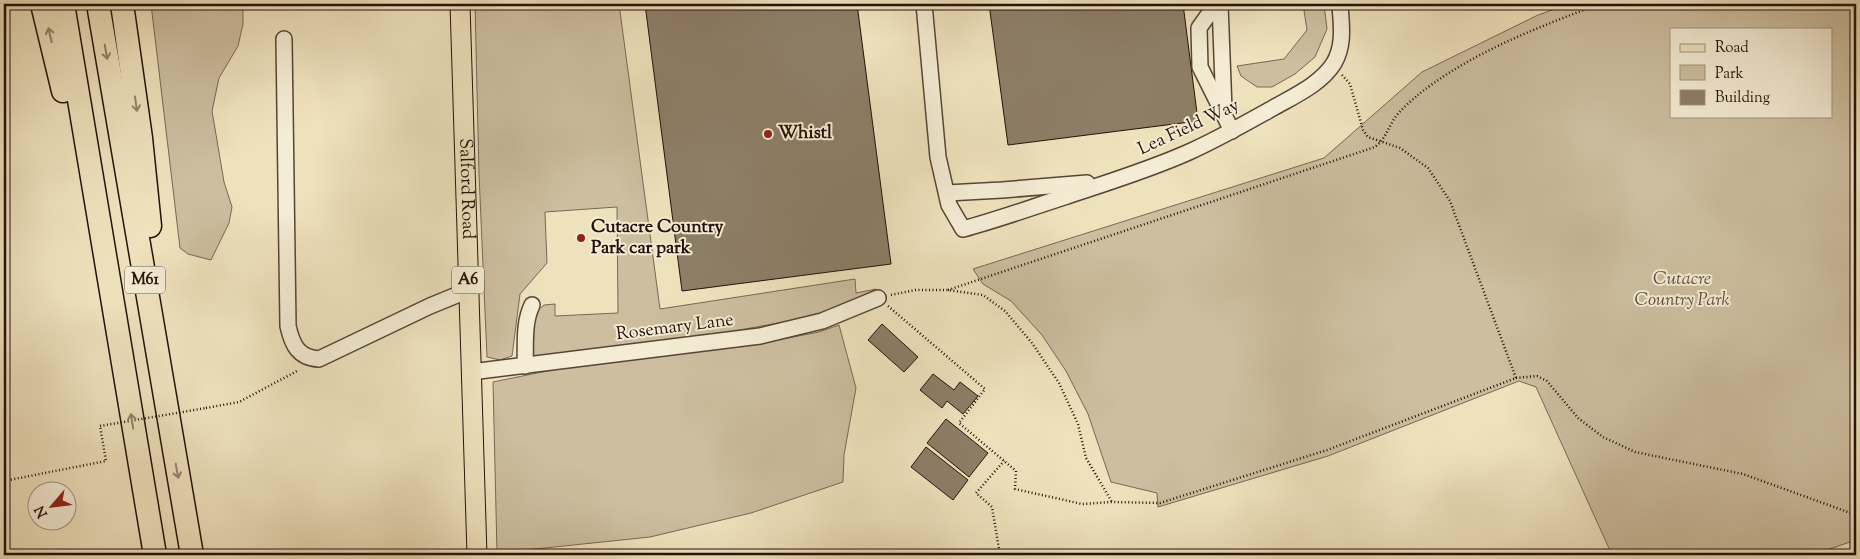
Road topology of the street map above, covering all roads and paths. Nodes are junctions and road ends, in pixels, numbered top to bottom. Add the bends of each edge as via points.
1 (42, 4) edge
2 (63, 4) edge
3 (98, 4) edge
4 (122, 4) edge
5 (460, 4) edge
6 (924, 4) edge
7 (1218, 4) edge
8 (1340, 4) edge
9 (1600, 4) edge
10 (284, 39) dead end
11 (1333, 65) junction
12 (1224, 114) junction
13 (1232, 131) junction
14 (1382, 142) junction
15 (1113, 180) junction
16 (947, 193) junction
17 (110, 287) junction
18 (469, 290) junction
19 (948, 290) junction
20 (878, 298) junction
21 (532, 305) dead end
22 (319, 359) junction
23 (525, 366) junction
24 (471, 372) junction
25 (1516, 378) junction
26 (172, 440) junction
27 (1004, 461) junction
28 (4, 481) edge
29 (1112, 502) junction
30 (1856, 515) edge
31 (155, 555) edge
32 (192, 555) edge
33 (477, 555) edge
34 (1000, 555) edge

17 -> 1 highway, M61
2 - 17 highway, M61
3 -> 26 highway, M61
4 -> 26 highway, M61 via 142,148
5 - 18 main road, Salford Road / A6
6 - 16 lane via 938,156
7 - 12 lane
7 - 12 lane via 1199,28 1200,67
8 - 11 lane, Lea Field Way via 1343,37
9 - 14 path via 1532,29 1448,73 1418,95 1395,118
10 - 22 lane via 288,326 301,354 309,359
11 - 13 lane, Lea Field Way via 1305,90
11 - 14 path via 1350,84 1362,130 1368,137
12 - 13 lane
13 - 15 lane, Lea Field Way via 1188,152
14 - 19 path
14 - 25 path via 1400,148 1428,168 1450,201
15 - 16 lane
15 - 16 lane, Lea Field Way via 963,228 949,205
31 -> 17 highway, M61
18 - 22 lane
18 - 24 main road, Salford Road / A6
19 - 20 path via 915,290
19 - 29 path via 983,295 1005,311 1032,343 1059,383 1078,424 1086,458
20 - 23 lane, Rosemary Lane via 822,321 760,336
20 - 27 path via 985,389 959,423
21 - 23 lane via 526,327
22 - 28 path, bridge via 239,402 100,426 106,461
23 - 24 lane, Rosemary Lane
24 - 33 main road, Salford Road / A6
25 - 29 path via 1327,450 1160,503
25 - 30 path via 1537,376 1547,381 1578,418 1603,436 1635,452 1743,474
26 -> 32 highway, M61
27 - 29 path via 1016,471 1015,490 1082,504
27 - 34 path via 976,493 992,507

